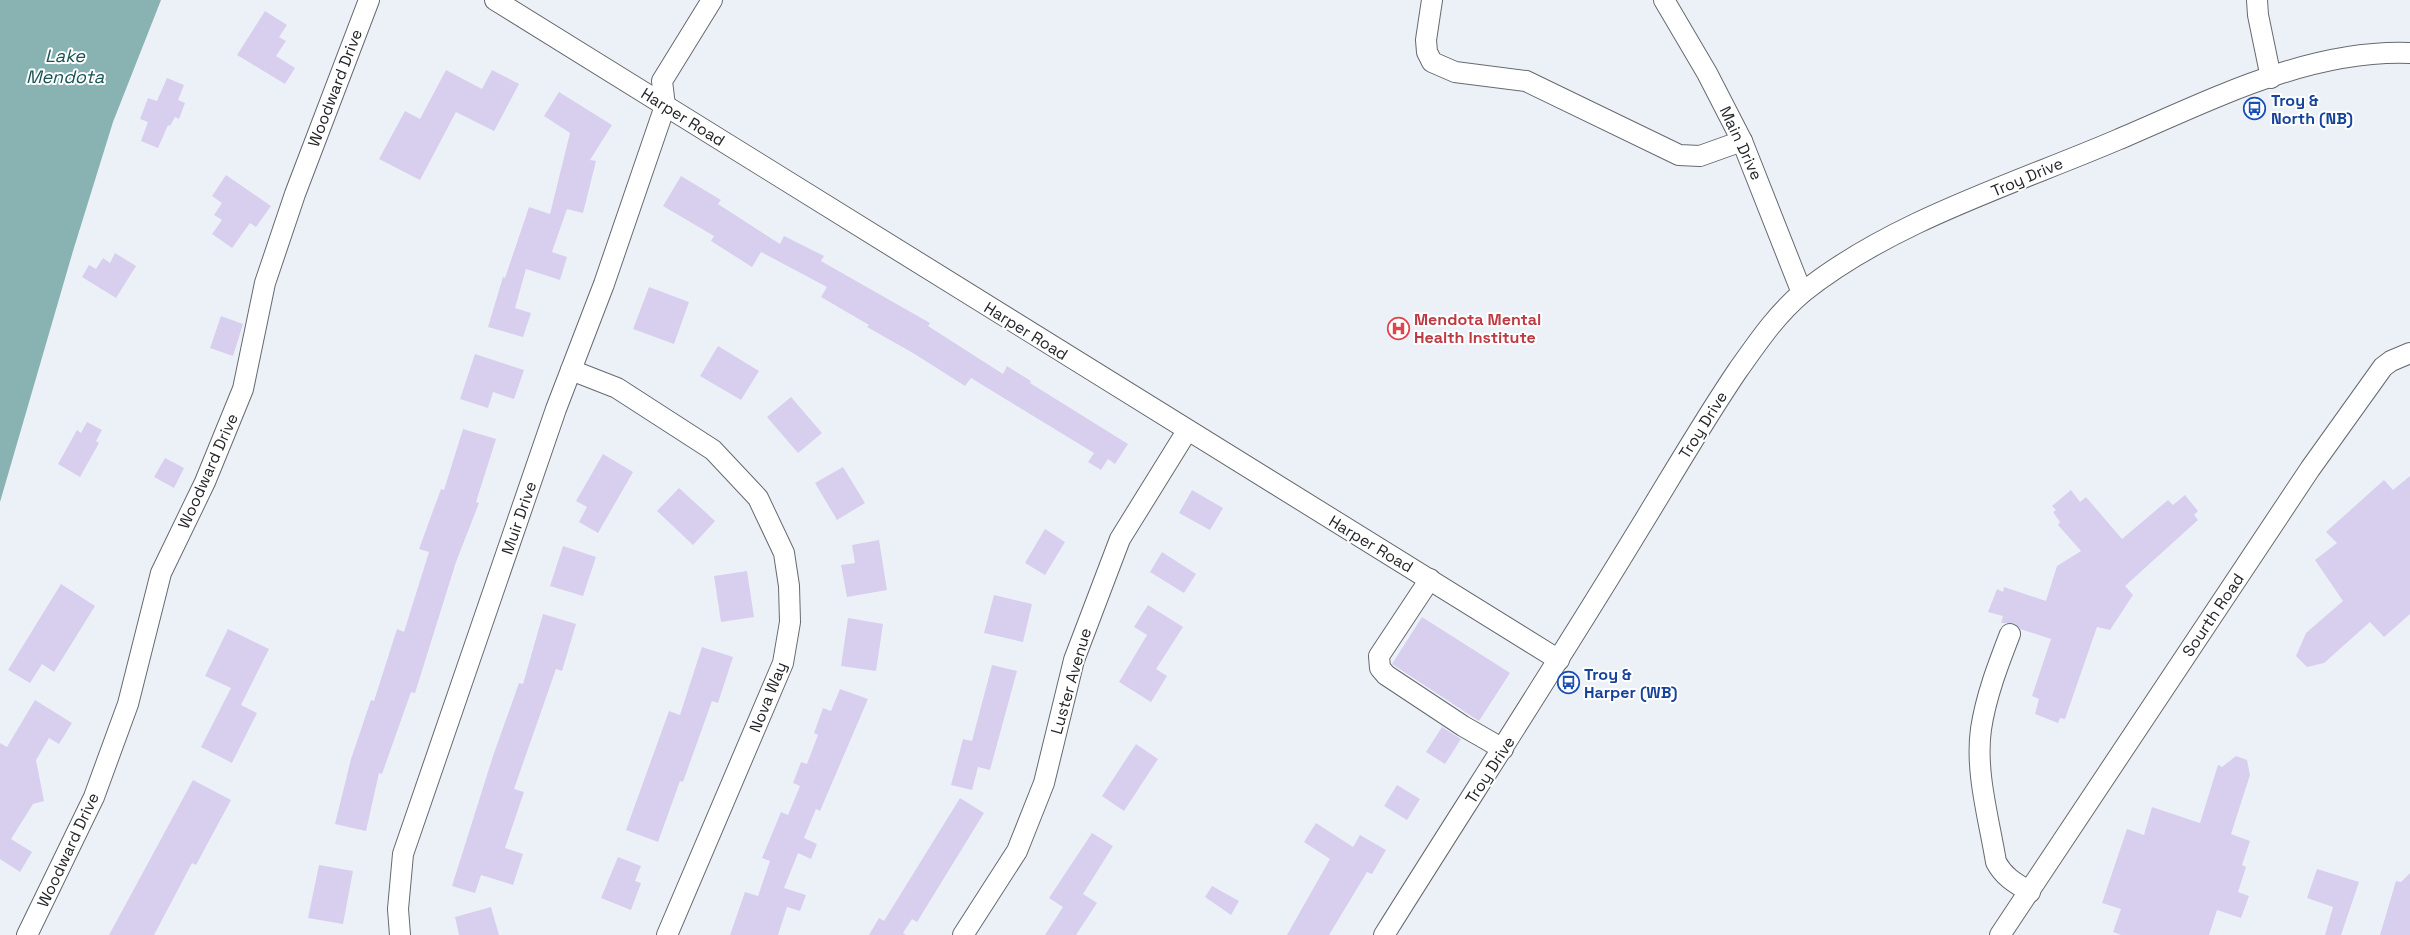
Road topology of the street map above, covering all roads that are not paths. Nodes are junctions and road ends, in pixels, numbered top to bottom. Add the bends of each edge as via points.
1 (369, 0) edge
2 (495, 0) edge
3 (712, 0) edge
4 (1432, 0) edge
5 (1664, 0) edge
6 (2257, 0) edge
7 (2410, 53) edge
8 (2271, 78) junction
9 (665, 106) junction
10 (1742, 141) junction
11 (1802, 293) junction
12 (2410, 353) edge
13 (571, 370) junction
14 (1187, 431) junction
15 (1430, 579) junction
16 (2010, 634) dead end
17 (1559, 660) junction
18 (1503, 749) junction
19 (2030, 892) junction
20 (27, 935) edge
21 (400, 935) edge
22 (668, 935) edge
23 (963, 935) edge
24 (1384, 935) edge
25 (2000, 935) edge

1 - 20 street, Woodward Drive via 295,194 265,283 243,389 205,482 161,573 128,704 94,797
2 - 9 street, Harper Road
3 - 9 street via 662,82
4 - 10 street via 1427,52 1432,62 1441,67 1470,75 1526,80 1679,155 1700,156
5 - 10 street, Main Drive
6 - 8 street
7 - 8 street, Troy Drive via 2384,52 2310,65
8 - 11 street, Troy Drive via 2194,107 1924,221 1863,251
9 - 13 street, Muir Drive
9 - 14 street, Harper Road
10 - 11 street, Main Drive
11 - 17 street, Troy Drive via 1766,329 1723,392
12 - 19 street, Sourth Road via 2391,360 2383,367 2310,469
13 - 21 street, Muir Drive via 403,854 398,894
13 - 22 street, Nova Way via 617,388 713,450 758,498 784,553 790,586 790,622 783,664
14 - 15 street, Harper Road
14 - 23 street, Luster Avenue via 1120,540 1074,660 1044,783 1016,851
15 - 17 street, Harper Road
15 - 18 street via 1379,656 1380,668 1463,726
16 - 19 street via 1981,730 1982,775 1996,862 2010,880
17 - 18 street, Troy Drive
18 - 24 street, Troy Drive
19 - 25 street, Sourth Road

